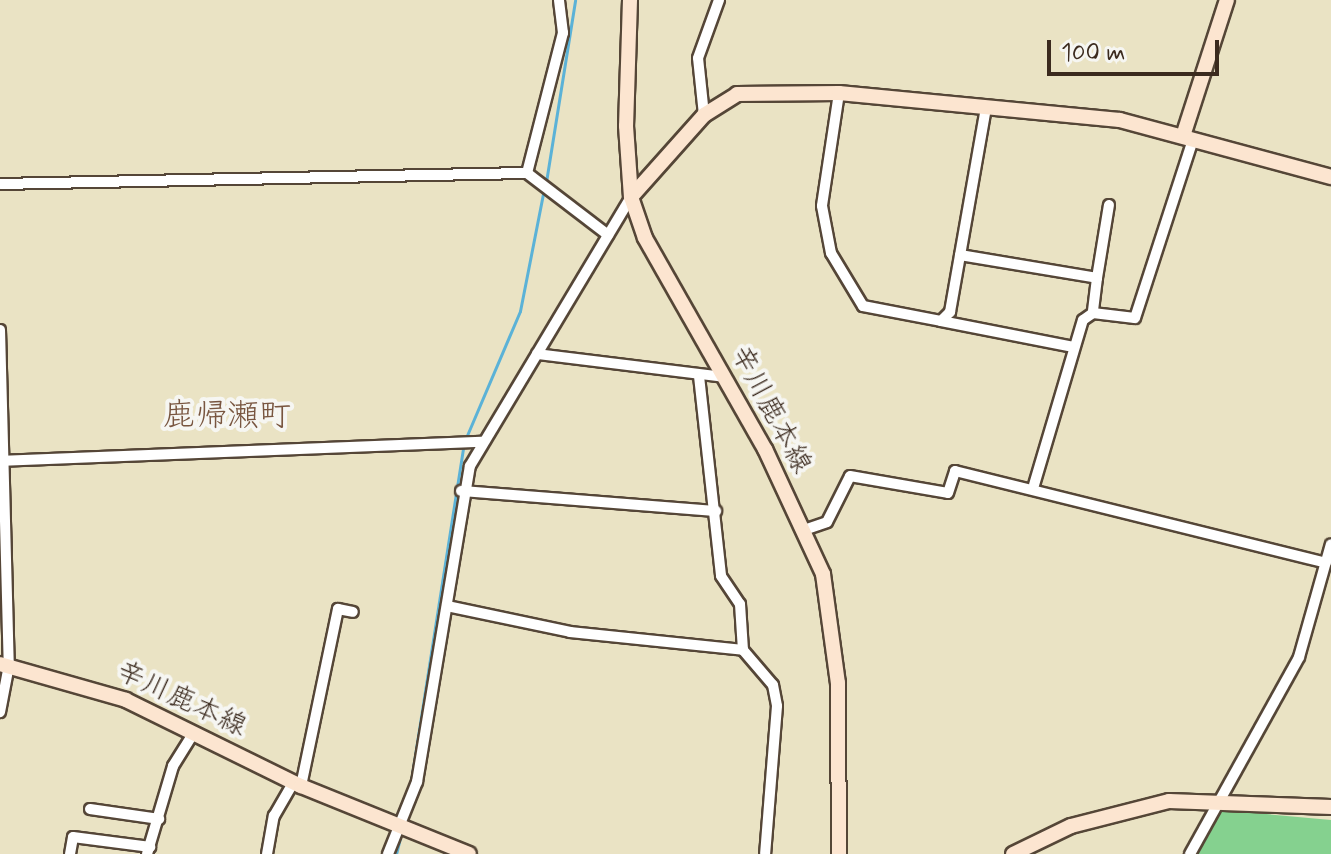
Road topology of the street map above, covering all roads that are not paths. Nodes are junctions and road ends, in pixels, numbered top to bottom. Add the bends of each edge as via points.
1 (559, 0) edge
2 (630, 0) edge
3 (719, 0) edge
4 (1227, 0) edge
5 (839, 93) junction
6 (986, 108) junction
7 (704, 115) junction
8 (1188, 138) junction
9 (527, 173) junction
10 (1331, 177) edge
11 (0, 184) edge
12 (631, 197) junction
13 (1109, 205) dead end
14 (608, 235) junction
15 (960, 255) junction
16 (1097, 278) junction
17 (1093, 313) junction
18 (941, 321) junction
19 (0, 330) edge
20 (1073, 347) junction
21 (537, 354) junction
22 (699, 376) junction
23 (725, 377) junction
24 (483, 442) junction
25 (2, 461) edge
26 (1034, 485) junction
27 (461, 491) junction
28 (716, 511) junction
29 (804, 530) junction
30 (1331, 544) edge
31 (1326, 563) junction
32 (447, 606) junction
33 (353, 612) dead end
34 (743, 650) junction
35 (5, 664) edge
36 (0, 712) edge
37 (194, 733) junction
38 (297, 784) junction
39 (1222, 799) junction
40 (1331, 807) edge
41 (90, 809) dead end
42 (159, 819) junction
43 (400, 827) junction
44 (149, 850) edge
45 (70, 854) edge
46 (267, 854) edge
47 (388, 854) edge
48 (469, 854) edge
49 (765, 854) edge
50 (839, 854) edge
51 (1013, 854) edge
52 (1190, 854) edge

1 - 9 street via 563,33
2 - 12 main road, 辛川鹿本線
3 - 7 street via 698,58
4 - 8 main road
5 - 6 main road
5 - 7 main road via 737,94
5 - 18 street via 822,206 831,253 863,306
6 - 8 main road via 1120,120
6 - 15 street
7 - 12 main road
8 - 10 main road
8 - 17 street via 1135,318
9 - 11 street
9 - 14 street
12 - 14 street
12 - 23 main road, 辛川鹿本線 via 645,238
13 - 16 street
14 - 21 street
15 - 16 street
15 - 18 street via 950,312
16 - 17 street
17 - 20 street
18 - 20 street
19 - 25 street
20 - 26 street
21 - 22 street
21 - 24 street
22 - 23 street
22 - 28 street
23 - 29 main road, 辛川鹿本線
24 - 25 street
24 - 27 street
25 - 35 street
26 - 29 street via 955,471 948,493 850,476 827,522
26 - 31 street
27 - 28 street
27 - 32 street
28 - 34 street via 721,576 740,604
29 - 50 main road, 辛川鹿本線 via 832,626
30 - 31 street
31 - 39 street via 1299,657
32 - 34 street via 570,632
32 - 43 street via 417,782
33 - 38 street via 338,609
34 - 49 street via 773,685 777,706
35 - 36 street
35 - 37 main road, 辛川鹿本線 via 126,700
37 - 38 main road, 辛川鹿本線
37 - 42 street via 173,766
38 - 43 main road, 辛川鹿本線
38 - 46 street via 274,816
39 - 40 main road
39 - 51 main road via 1127,808
39 - 52 street
41 - 42 street
42 - 44 street
43 - 47 street
43 - 48 main road, 辛川鹿本線
44 - 45 street via 73,837

